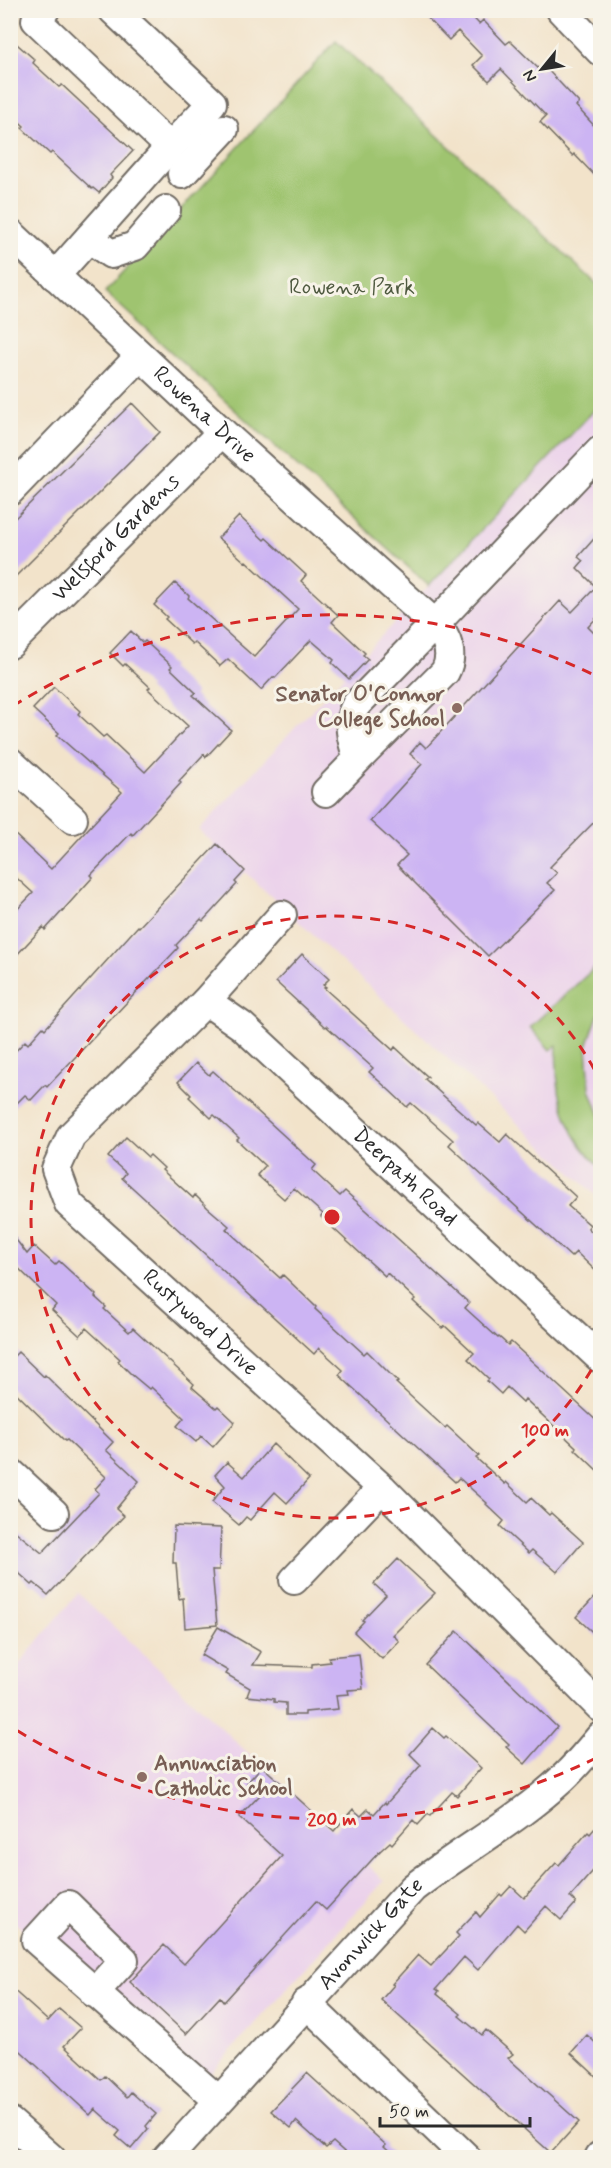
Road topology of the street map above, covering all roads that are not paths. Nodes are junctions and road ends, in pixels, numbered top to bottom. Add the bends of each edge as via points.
1 (45, 10) edge
2 (113, 10) edge
3 (561, 10) edge
4 (600, 51) edge
5 (224, 129) dead end
6 (183, 153) junction
7 (166, 210) dead end
8 (10, 233) edge
9 (89, 238) junction
10 (55, 276) junction
11 (140, 356) junction
12 (222, 432) junction
13 (600, 451) edge
14 (10, 491) edge
15 (435, 624) junction
16 (10, 644) edge
17 (358, 759) junction
18 (10, 762) edge
19 (326, 792) dead end
20 (73, 819) dead end
21 (282, 915) dead end
22 (206, 1000) junction
23 (600, 1358) edge
24 (10, 1472) edge
25 (382, 1488) junction
26 (54, 1513) dead end
27 (294, 1580) dead end
28 (600, 1707) edge
29 (600, 1737) edge
30 (94, 1993) dead end
31 (306, 2003) junction
32 (218, 2100) junction
33 (10, 2122) edge
34 (51, 2157) edge
35 (167, 2157) edge
36 (467, 2157) edge

1 - 6 street via 36,20
2 - 6 street via 212,103
3 - 4 street
5 - 6 street
6 - 9 street
7 - 9 street via 135,246 111,254
8 - 10 street, Rowena Drive
9 - 10 street
10 - 11 street, Rowena Drive
11 - 12 street, Rowena Drive
11 - 14 street
12 - 15 street, Rowena Drive
12 - 16 street, Welsford Gardens
13 - 15 street
15 - 17 street via 356,705 350,731
15 - 17 street, Rowena Drive via 450,652 445,672
17 - 19 street, Rowena Drive
18 - 20 street
21 - 22 street, Rustywood Drive
22 - 23 street, Deerpath Road via 242,1026
22 - 25 street, Rustywood Drive via 71,1136 56,1169 69,1204
24 - 26 street
25 - 27 street
25 - 28 street, Rustywood Drive
29 - 31 street, Avonwick Gate via 563,1778 413,1888
30 - 32 street
31 - 32 street, Avonwick Gate
31 - 36 street
32 - 35 street, Avonwick Gate
33 - 34 street

